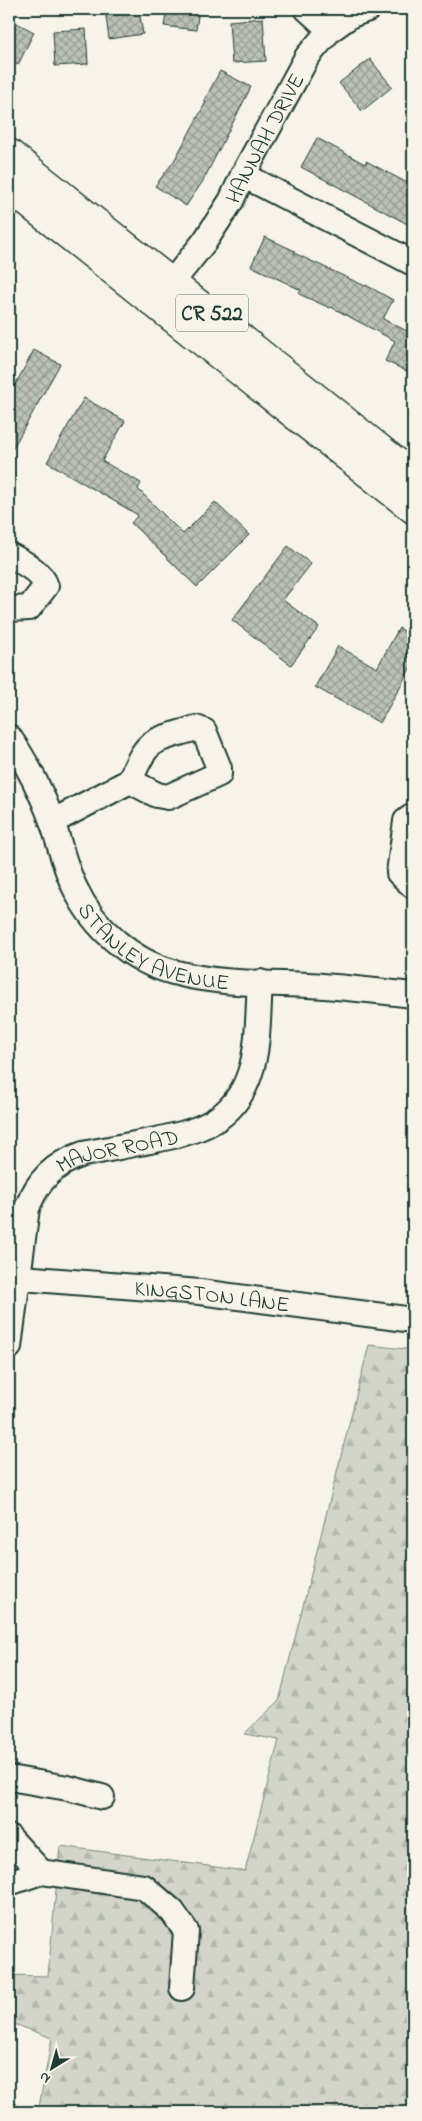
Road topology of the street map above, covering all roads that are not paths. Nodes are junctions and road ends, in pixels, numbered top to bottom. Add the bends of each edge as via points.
1 (307, 9) edge
2 (368, 9) edge
3 (330, 30) junction
4 (9, 152) edge
5 (243, 175) junction
6 (9, 188) edge
7 (413, 263) edge
8 (173, 281) junction
9 (413, 475) edge
10 (413, 509) edge
11 (9, 555) edge
12 (9, 609) edge
13 (9, 736) edge
14 (130, 781) dead end
15 (413, 816) edge
16 (52, 822) junction
17 (413, 886) edge
18 (260, 982) junction
19 (413, 995) edge
20 (13, 1277) edge
21 (413, 1320) edge
22 (9, 1347) edge
23 (9, 1778) edge
24 (102, 1797) dead end
25 (9, 1838) edge
26 (40, 1872) junction
27 (9, 1883) edge
28 (182, 1988) dead end

1 - 3 street
2 - 3 street, HANNAH DRIVE
3 - 5 street, HANNAH DRIVE via 307,57
4 - 8 main road, CR 522
5 - 7 street
5 - 8 street, HANNAH DRIVE via 231,201
6 - 10 main road, CR 522
8 - 9 main road, CR 522
11 - 12 street via 29,567 45,581 46,586 28,608
13 - 16 street, STANLEY AVENUE via 20,752
14 - 16 street
15 - 17 street via 406,821 399,873
16 - 18 street, STANLEY AVENUE via 75,888 90,913 127,950 172,972 226,981
18 - 19 street, STANLEY AVENUE
18 - 20 street, MAJOR ROAD via 251,1072 234,1104 206,1127 83,1154 54,1168 33,1193 27,1208
20 - 21 street, KINGSTON LANE via 200,1292
20 - 22 street, MAJOR ROAD
23 - 24 street
25 - 26 street
26 - 27 street
26 - 28 street via 144,1887 172,1910 186,1931

